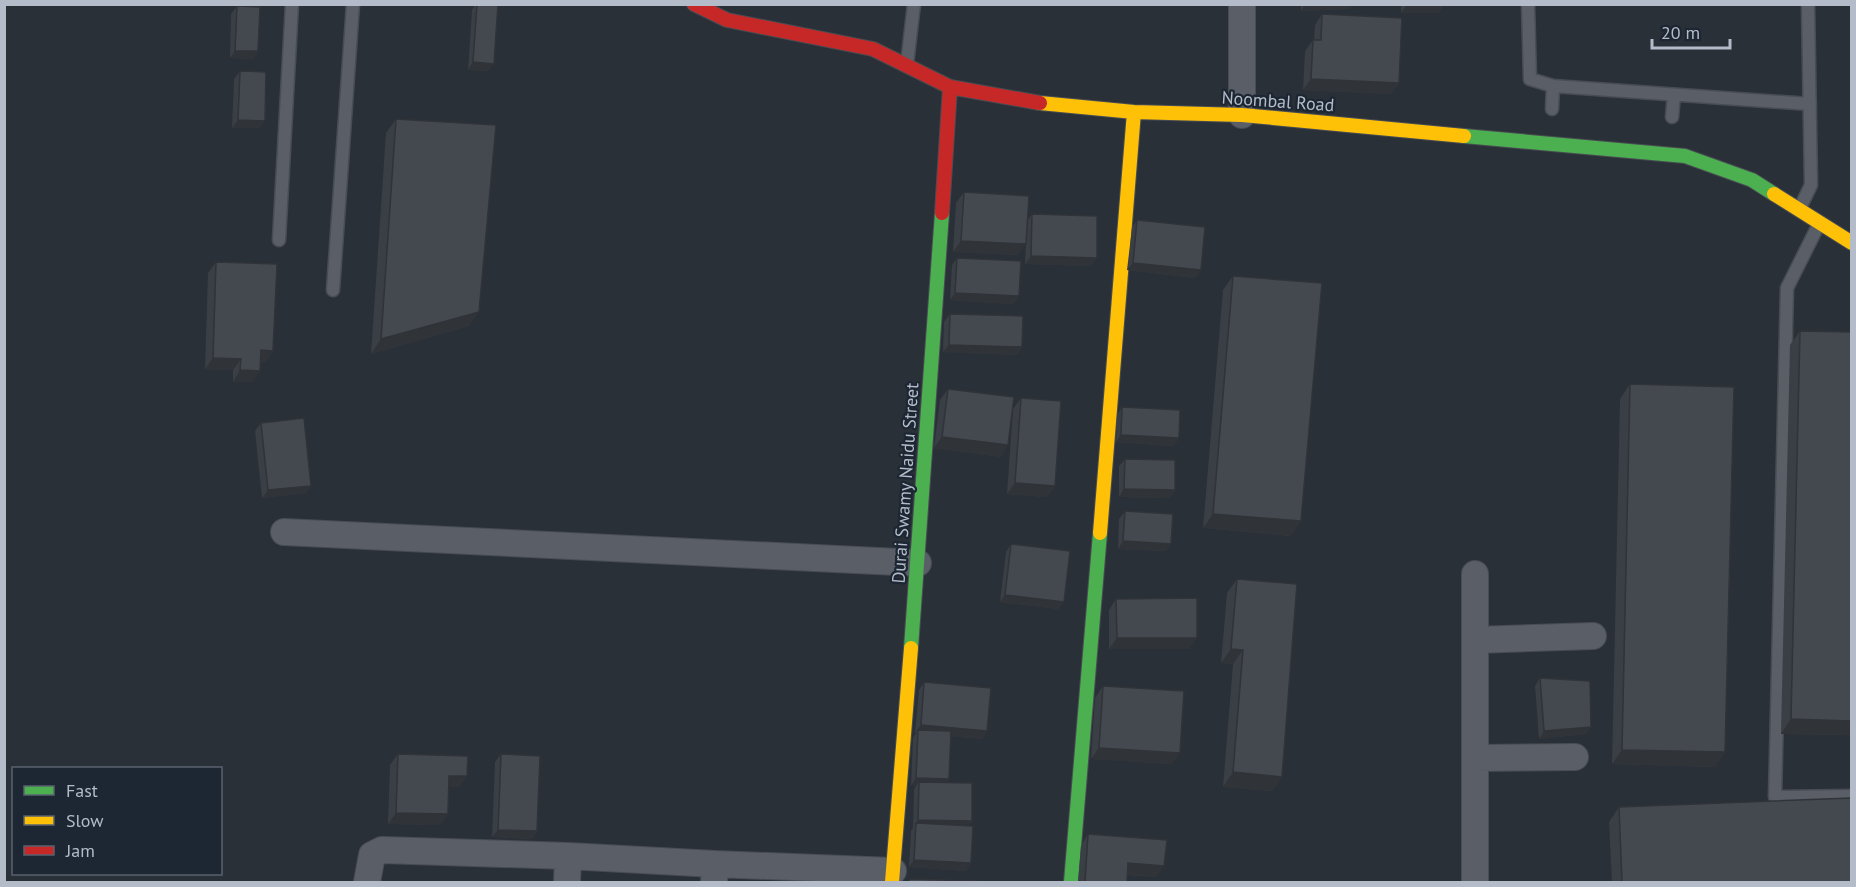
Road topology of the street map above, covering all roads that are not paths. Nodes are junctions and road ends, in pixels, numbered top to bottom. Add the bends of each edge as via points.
1 (292, 4) edge
2 (353, 4) edge
3 (694, 4) edge
4 (914, 4) edge
5 (1242, 4) edge
6 (1528, 4) edge
7 (1808, 4) edge
8 (907, 66) junction
9 (1553, 86) junction
10 (950, 87) junction
11 (1674, 95) junction
12 (1810, 104) junction
13 (1552, 109) dead end
14 (1134, 112) junction
15 (1242, 116) junction
16 (1672, 117) dead end
17 (1799, 210) junction
18 (1820, 223) junction
19 (279, 240) dead end
20 (1851, 243) edge
21 (333, 290) dead end
22 (284, 532) dead end
23 (918, 563) junction
24 (1475, 574) dead end
25 (1593, 636) dead end
26 (1475, 639) junction
27 (1575, 757) dead end
28 (1475, 759) junction
29 (1851, 796) edge
30 (568, 856) junction
31 (715, 873) edge
32 (893, 877) edge
33 (367, 882) edge
34 (567, 882) edge
35 (1071, 882) edge
36 (1475, 882) edge

1 - 19 lane
2 - 21 lane
3 - 8 street, Noombal Road via 727,20 873,49
4 - 8 lane
5 - 15 street
6 - 9 lane via 1530,79
7 - 12 lane
8 - 10 street, Noombal Road
9 - 11 lane
9 - 13 lane
10 - 14 street, Noombal Road via 1014,100
10 - 23 street, Durai Swamy Naidu Street
11 - 12 lane
11 - 16 lane
12 - 17 lane via 1810,184
14 - 15 street, Noombal Road
14 - 35 street
15 - 17 street, Noombal Road via 1685,156 1752,180
17 - 18 street, Noombal Road
18 - 20 street, Noombal Road
18 - 29 lane via 1787,288 1775,797
22 - 23 street
23 - 32 street, Durai Swamy Naidu Street
24 - 26 street
25 - 26 street
26 - 28 street
27 - 28 street
28 - 36 street
30 - 31 street
30 - 33 street via 382,850 372,855
30 - 34 street
31 - 32 street

